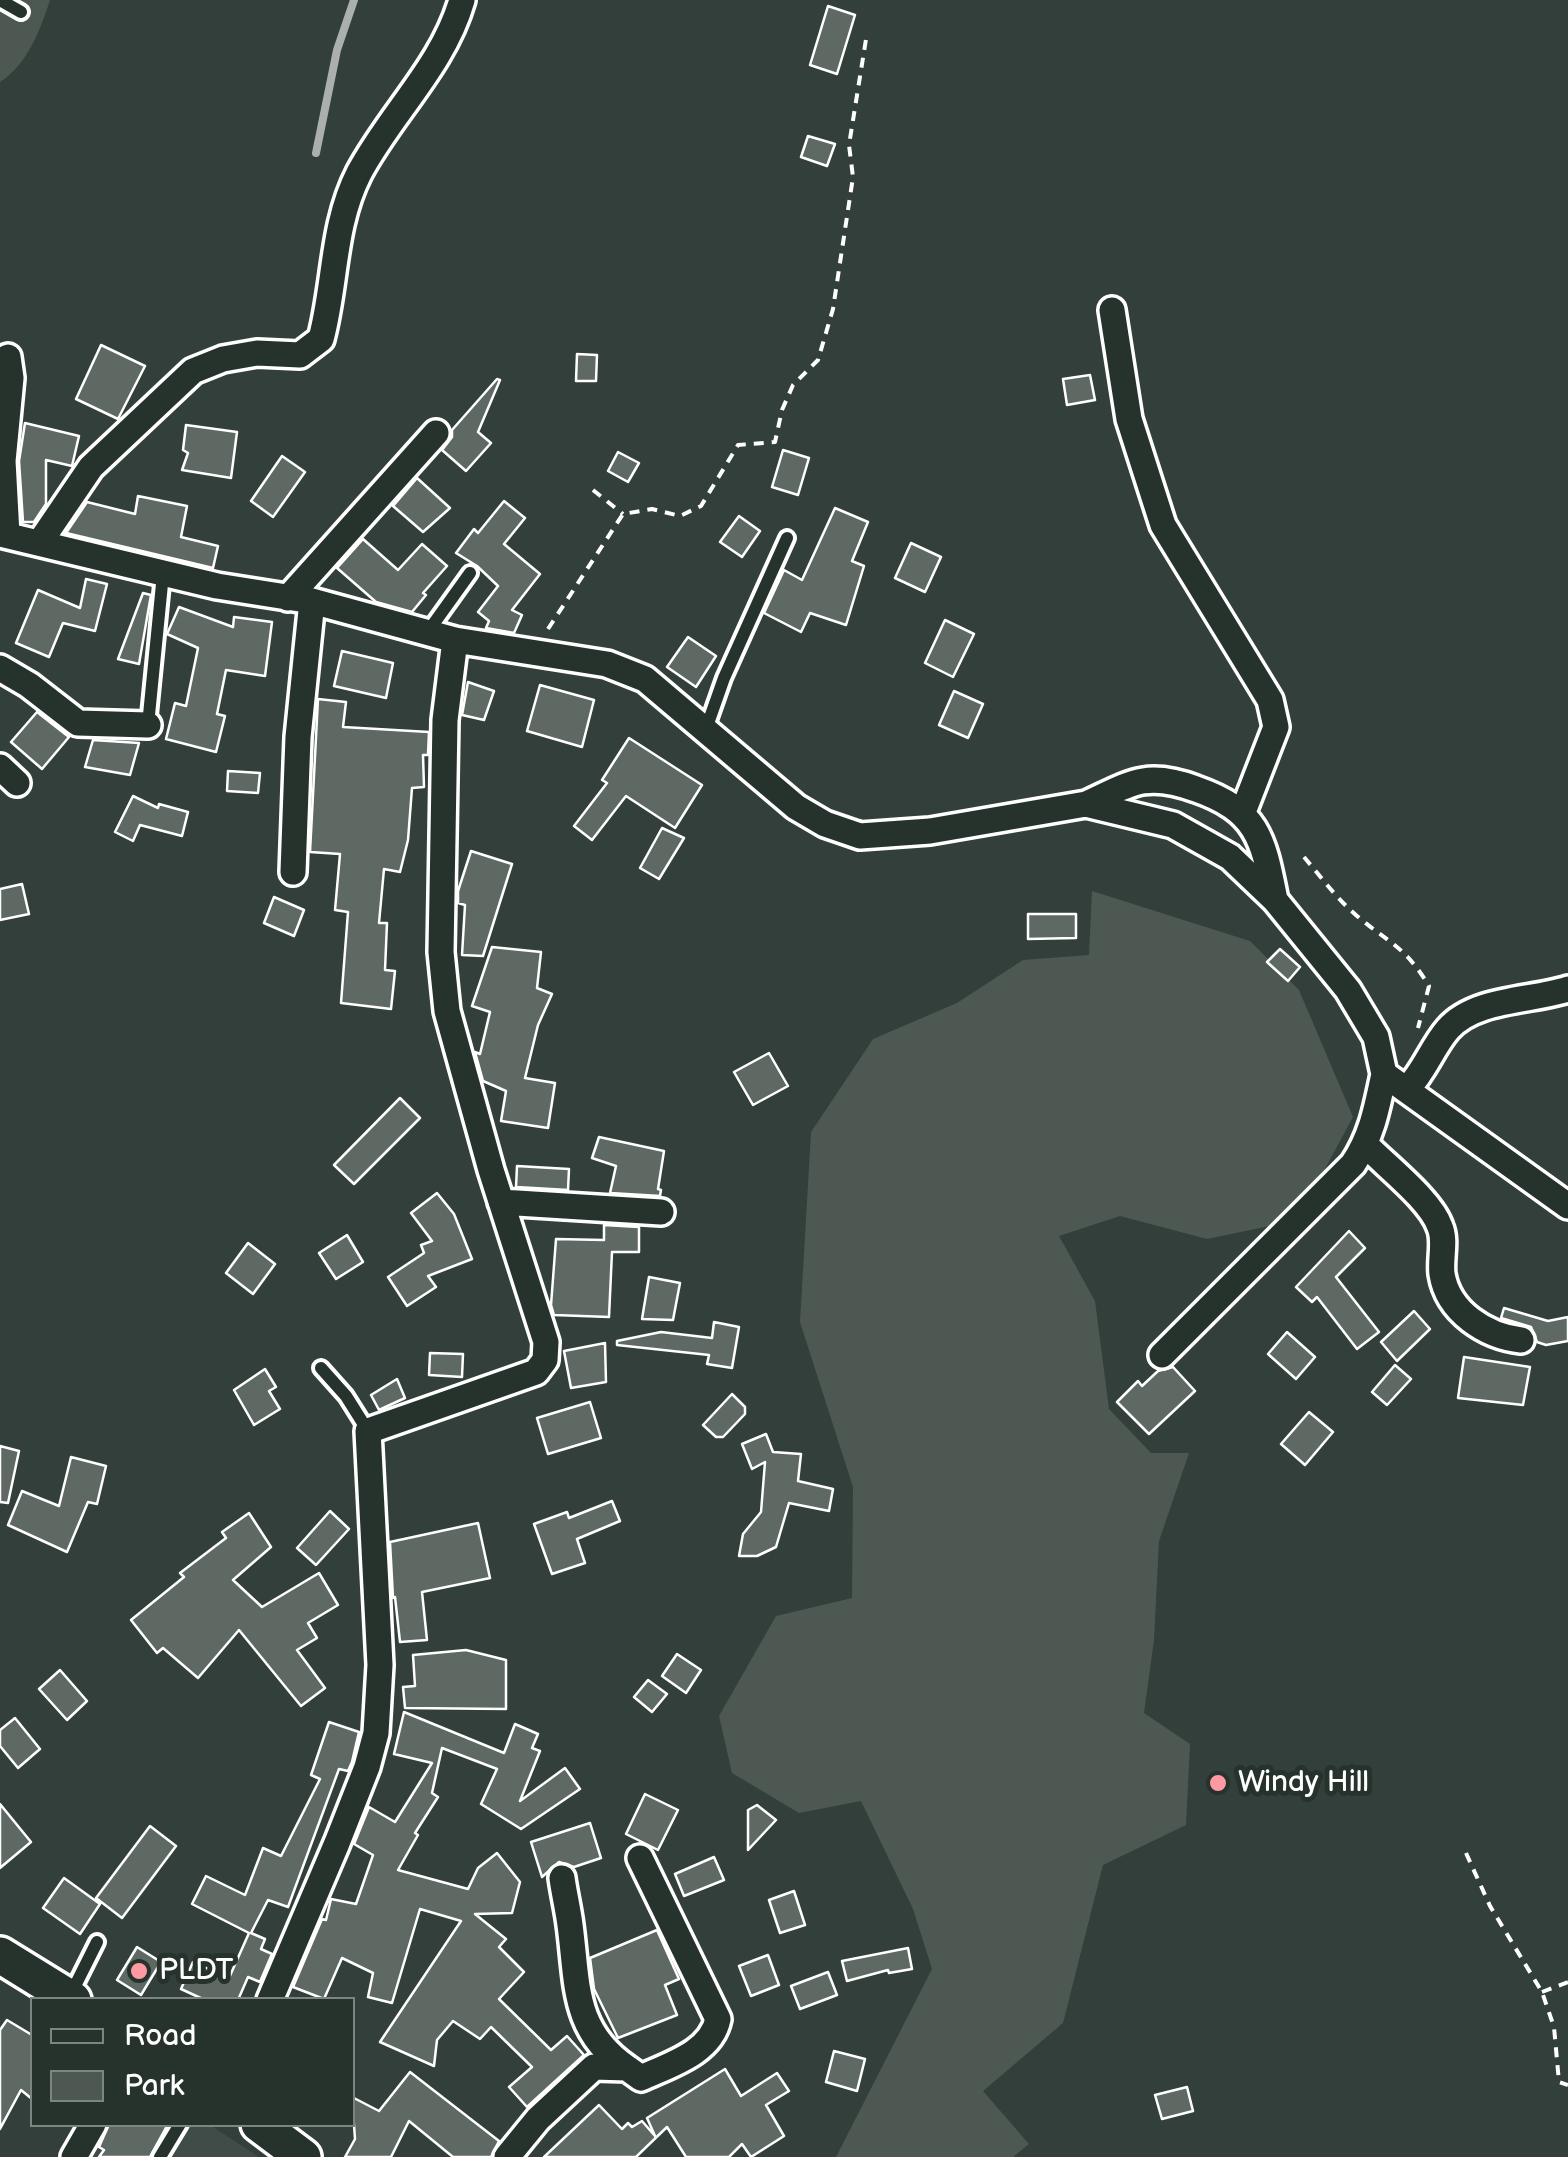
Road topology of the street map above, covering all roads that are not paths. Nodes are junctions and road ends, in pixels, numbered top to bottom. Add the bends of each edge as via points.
1 (0, 0) edge
2 (462, 0) edge
3 (21, 12) dead end
4 (1112, 310) dead end
5 (8, 357) dead end
6 (436, 433) dead end
7 (4, 534) edge
8 (787, 538) dead end
9 (40, 542) junction
10 (470, 573) dead end
11 (164, 574) junction
12 (300, 600) junction
13 (427, 633) junction
14 (455, 640) junction
15 (0, 668) edge
16 (148, 725) joint
17 (705, 732) junction
18 (1086, 804) junction
19 (1243, 812) junction
20 (293, 872) dead end
21 (1275, 900) junction
22 (1568, 989) edge
23 (1384, 1074) junction
24 (1408, 1088) junction
25 (1366, 1145) junction
26 (501, 1202) junction
27 (1568, 1206) edge
28 (661, 1212) dead end
29 (1521, 1340) dead end
30 (1162, 1356) dead end
31 (321, 1368) dead end
32 (368, 1431) junction
33 (640, 1858) dead end
34 (562, 1878) dead end
35 (96, 1942) dead end
36 (0, 1955) edge
37 (70, 1997) edge
38 (72, 1997) edge
39 (271, 1997) edge
40 (626, 2068) junction
41 (91, 2127) edge
42 (178, 2127) edge
43 (263, 2127) edge
44 (74, 2157) edge
45 (160, 2157) edge
46 (303, 2157) edge
47 (507, 2157) edge

1 - 3 lane
2 - 9 street via 416,92 359,174 339,225 322,339 300,355 222,359 193,371 91,467
4 - 19 street via 1128,419 1163,525 1270,700 1276,727
5 - 7 street
6 - 12 street
7 - 9 street
8 - 17 lane
9 - 11 street
10 - 13 lane
11 - 12 street
11 - 16 lane
12 - 13 street
12 - 20 street
13 - 14 street
14 - 17 street via 607,664 645,679
14 - 26 street via 445,720 441,952 447,1011
15 - 16 street via 78,724
17 - 18 street via 796,806 860,836
18 - 19 street via 1143,781 1177,782
18 - 21 street via 1173,825 1230,857
19 - 21 street via 1256,829
21 - 23 street via 1348,990 1376,1037
22 - 24 street via 1460,1019
23 - 24 street
23 - 25 street
24 - 27 street
25 - 29 street via 1440,1226 1444,1283 1457,1306 1480,1327
25 - 30 street
26 - 28 street
26 - 32 street via 546,1342 545,1360 536,1372
31 - 32 lane
32 - 39 street via 380,1665 376,1732
33 - 40 street via 718,2019 715,2033 690,2054 640,2078
34 - 40 street via 576,1997 596,2041
35 - 38 lane
36 - 37 main road
40 - 47 street via 594,2067
41 - 44 street
42 - 45 lane
43 - 46 main road

